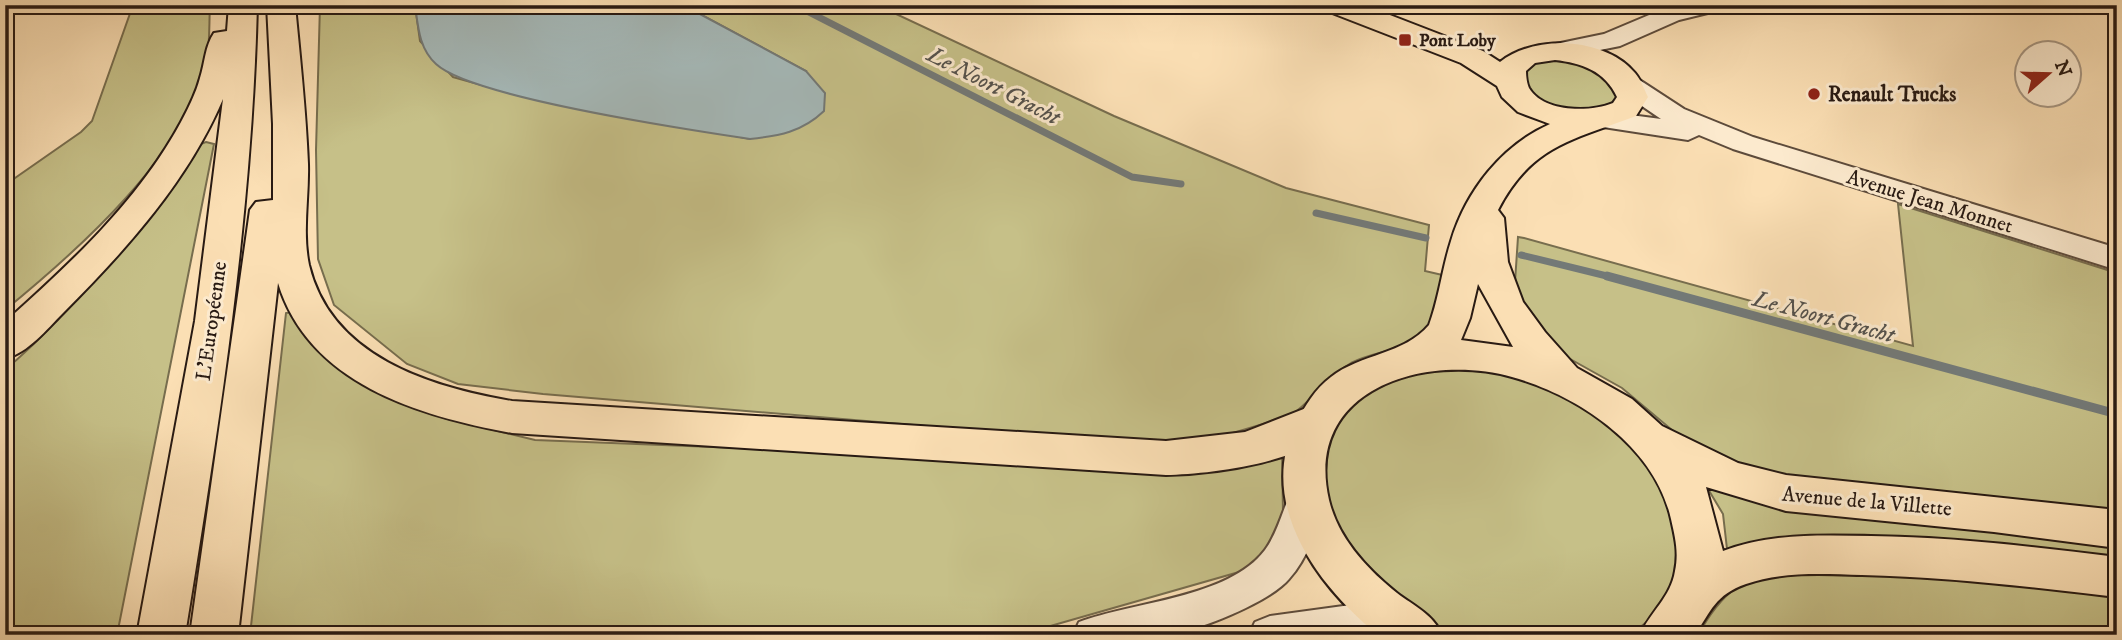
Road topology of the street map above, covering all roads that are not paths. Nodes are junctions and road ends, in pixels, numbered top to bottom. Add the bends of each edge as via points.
1 (228, 5) edge
2 (243, 5) edge
3 (281, 5) edge
4 (1337, 5) edge
5 (1372, 5) edge
6 (1711, 5) edge
7 (1647, 26) junction
8 (1542, 53) junction
9 (1627, 83) junction
10 (1513, 86) junction
11 (1596, 120) junction
12 (1743, 144) junction
13 (1517, 160) junction
14 (1488, 202) junction
15 (104, 246) junction
16 (2117, 259) edge
17 (5, 330) edge
18 (5, 345) edge
19 (1410, 358) junction
20 (1565, 380) junction
21 (1318, 419) junction
22 (1634, 425) junction
23 (1307, 497) junction
24 (2117, 529) edge
25 (2117, 577) edge
26 (1693, 593) junction
27 (1414, 632) edge
28 (161, 635) edge
29 (214, 635) edge
30 (1094, 635) edge
31 (1270, 635) edge
32 (1664, 635) edge

1 - 15 main road via 219,68 199,117 159,181
2 - 28 main road, L'Européenne via 234,142 217,284
3 - 21 main road via 291,168 289,251 297,286 317,323 341,349 381,378 413,393 470,410 512,416 1166,458 1242,450 1293,433
3 - 29 main road, L'Européenne via 266,238
4 - 10 main road via 1472,57
5 - 8 main road via 1484,46
6 - 7 street
7 - 8 street via 1611,41
7 - 9 street via 1625,52
8 - 9 main road via 1600,62
8 - 10 main road via 1513,64
9 - 11 main road via 1632,98 1628,106
9 - 12 street, Avenue Jean Monnet via 1674,115
10 - 11 main road via 1528,103 1553,114
10 - 13 main road via 1524,123
11 - 12 street, Avenue Jean Monnet via 1675,129
11 - 13 main road via 1542,138
12 - 16 street, Avenue Jean Monnet
13 - 14 main road
14 - 19 main road via 1471,235 1447,331 1436,344
14 - 20 main road via 1485,248 1493,278 1525,333
15 - 17 main road
15 - 18 main road
19 - 20 main road via 1449,354 1490,357
19 - 21 main road via 1353,382 1333,398
20 - 22 main road
21 - 23 main road via 1306,455
22 - 24 main road, Avenue de la Villette via 1708,471 1767,491
22 - 26 main road via 1672,468 1693,509 1700,552
23 - 27 main road via 1322,539 1343,572 1373,603
23 - 30 street via 1285,552 1257,583 1216,600
25 - 26 main road via 1947,556 1802,554 1740,565
26 - 32 main road
27 - 31 street via 1358,623

